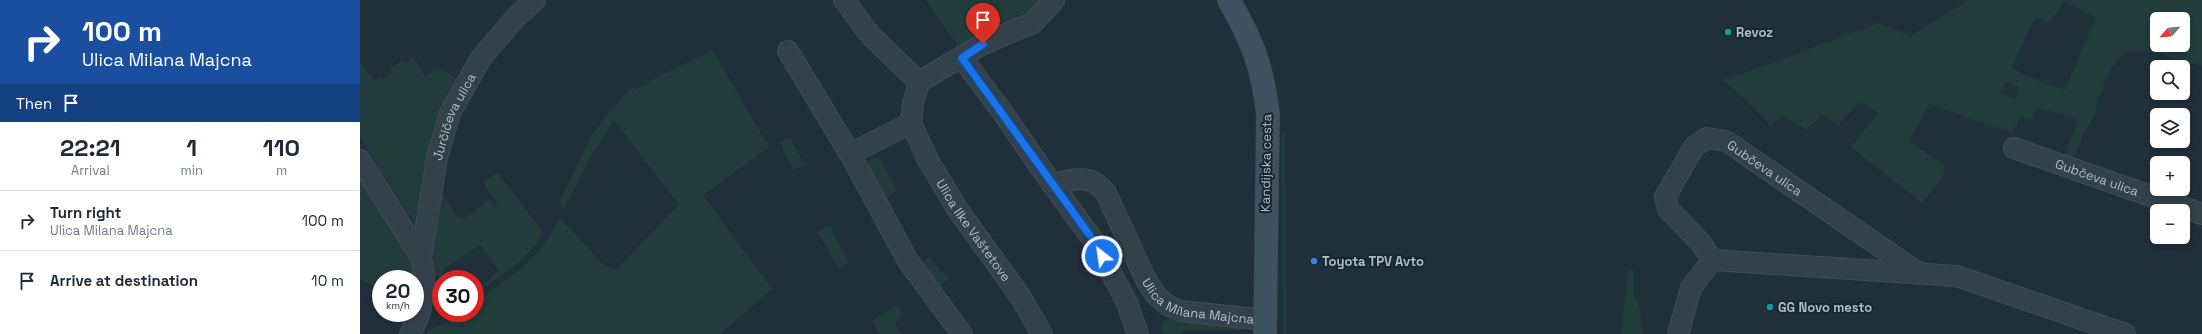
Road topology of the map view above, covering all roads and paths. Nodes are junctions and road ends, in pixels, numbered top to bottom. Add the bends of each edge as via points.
1 (535, 0) edge
2 (844, 0) edge
3 (1054, 0) edge
4 (1229, 0) edge
5 (788, 51) dead end
6 (962, 58) junction
7 (919, 82) junction
8 (911, 123) junction
9 (2014, 148) dead end
10 (850, 154) junction
11 (360, 160) edge
12 (1052, 184) junction
13 (2202, 214) edge
14 (421, 257) junction
15 (1712, 260) junction
16 (1918, 273) junction
17 (1265, 327) edge
18 (410, 334) edge
19 (962, 334) edge
20 (1042, 334) edge
21 (1138, 334) edge
22 (1678, 334) edge
23 (2126, 334) edge

1 - 14 street, Jurčičeva ulica via 515,18 481,58 450,113 437,158
2 - 7 street via 871,36
3 - 6 street via 1033,23 983,44
4 - 17 main road, Kandijska cesta via 1252,42 1266,94 1268,114
5 - 10 street
6 - 7 street
6 - 12 street
7 - 8 street
8 - 10 street
8 - 20 street, Ulica Ilke Vaštetove via 946,192 1020,296
9 - 13 street, Gubčeva ulica
10 - 19 street via 908,261
11 - 14 street
12 - 17 street, Ulica Milana Majcna via 1080,179 1099,184 1106,193 1150,286 1166,305 1181,311
12 - 21 street via 1096,244 1127,303
14 - 18 street via 425,274 424,293 416,324
15 - 16 street
15 - 16 street, Gubčeva ulica via 1701,243 1668,209 1665,196 1694,147 1707,138 1726,141
15 - 22 street via 1691,288
16 - 23 street via 1957,276

